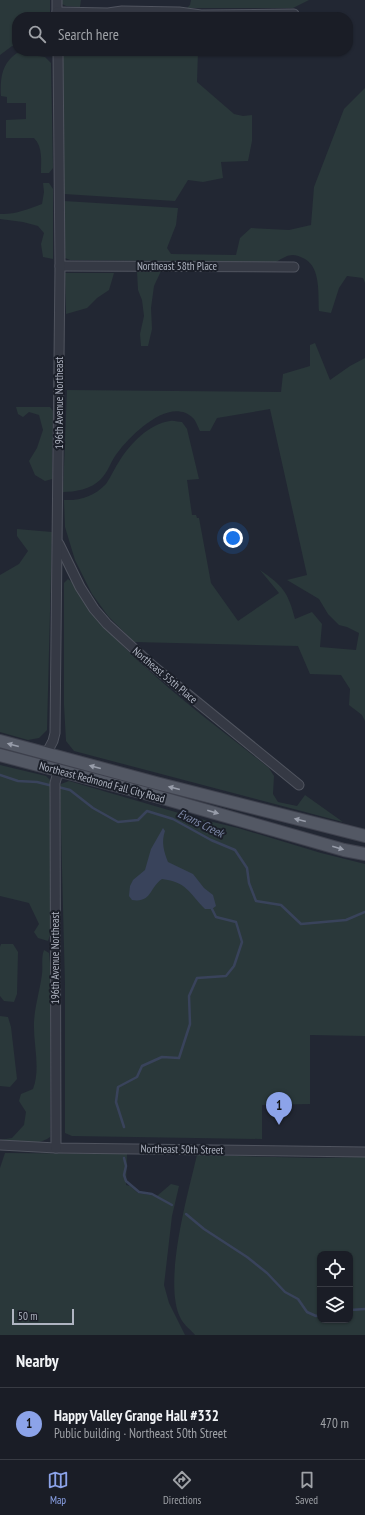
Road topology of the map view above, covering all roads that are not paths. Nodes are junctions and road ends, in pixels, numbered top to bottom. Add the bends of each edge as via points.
1 (57, 0) edge
2 (57, 12) edge
3 (115, 12) edge
4 (172, 12) edge
5 (58, 56) edge
6 (60, 266) junction
7 (294, 266) dead end
8 (58, 541) junction
9 (0, 742) edge
10 (46, 754) junction
11 (0, 755) edge
12 (27, 761) junction
13 (78, 762) junction
14 (62, 771) junction
15 (299, 785) dead end
16 (365, 836) edge
17 (365, 854) edge
18 (0, 1145) edge
19 (56, 1148) junction
20 (365, 1152) edge

1 - 2 street
3 - 4 street
5 - 6 street, 196th Avenue Northeast
6 - 7 street, Northeast 58th Place
6 - 8 street, 196th Avenue Northeast
8 - 10 street, 196th Avenue Northeast via 55,733
8 - 15 street, Northeast 55th Place via 80,587 94,609 108,624 152,666
10 -> 9 main road, Northeast Redmond Fall City Road
10 - 12 main road
10 - 13 main road, Northeast Redmond Fall City Road
11 - 12 main road, Northeast Redmond Fall City Road
12 - 14 main road, Northeast Redmond Fall City Road
13 - 14 main road
16 -> 13 main road, Northeast Redmond Fall City Road
14 -> 17 main road, Northeast Redmond Fall City Road
14 - 19 street, 196th Avenue Northeast via 57,776 55,787
18 - 19 street, Northeast 50th Street
19 - 20 street, Northeast 50th Street

